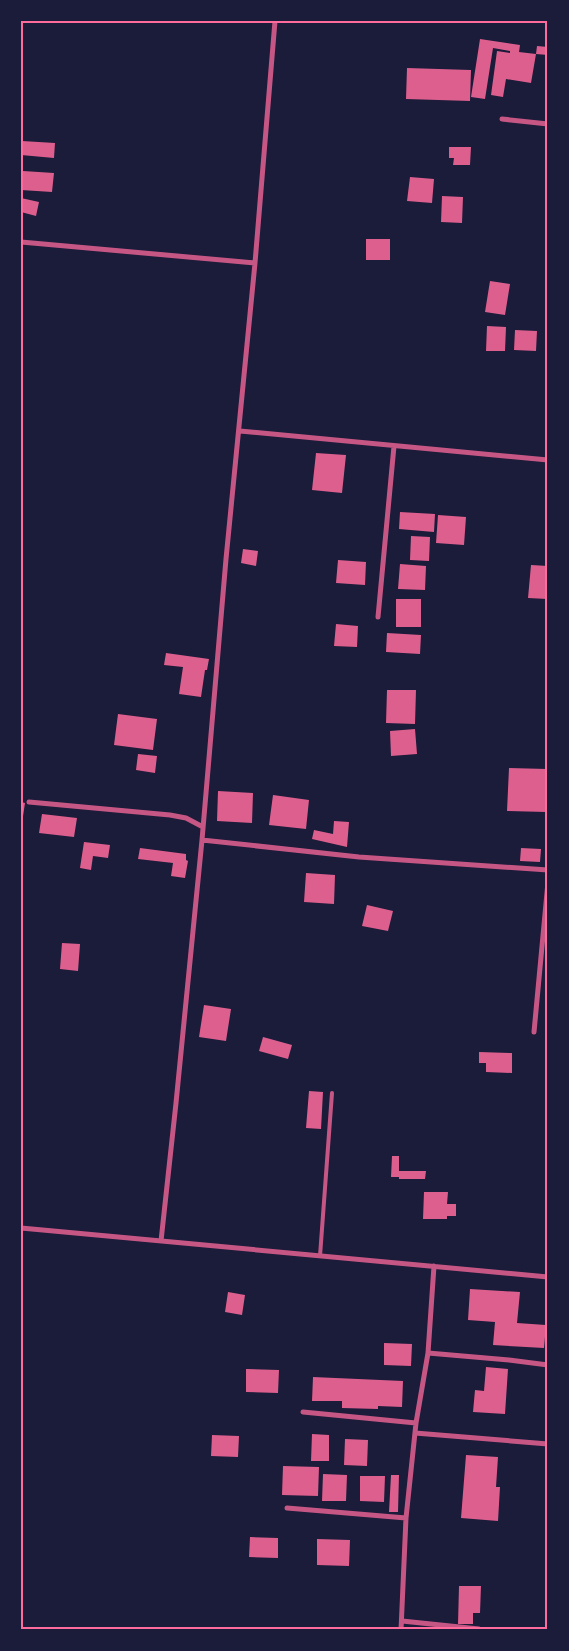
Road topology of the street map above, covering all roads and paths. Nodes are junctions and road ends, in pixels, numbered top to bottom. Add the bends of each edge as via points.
1 (275, 21) edge
2 (502, 120) dead end
3 (548, 124) edge
4 (21, 242) edge
5 (256, 263) junction
6 (240, 431) junction
7 (394, 446) junction
8 (548, 460) edge
9 (378, 617) dead end
10 (29, 802) dead end
11 (202, 827) junction
12 (202, 840) junction
13 (548, 870) edge
14 (548, 882) edge
15 (534, 1032) dead end
16 (332, 1093) dead end
17 (21, 1228) edge
18 (161, 1241) junction
19 (320, 1256) junction
20 (434, 1266) junction
21 (548, 1277) edge
22 (428, 1353) junction
23 (548, 1365) edge
24 (303, 1412) dead end
25 (416, 1423) junction
26 (415, 1433) junction
27 (548, 1444) edge
28 (287, 1508) dead end
29 (406, 1518) junction
30 (402, 1621) junction
31 (479, 1629) edge
32 (401, 1630) edge

1 - 5 street
2 - 3 street
4 - 5 street
5 - 6 street
6 - 7 street
6 - 11 street
7 - 8 street
7 - 9 street
10 - 11 street via 170,815 186,818
11 - 12 street
12 - 13 street via 359,857
12 - 18 street
14 - 15 street
16 - 19 lane
17 - 18 street
18 - 19 street
19 - 20 street
20 - 21 street
20 - 22 street
22 - 23 street
22 - 25 street
24 - 25 street
25 - 26 street
26 - 27 street
26 - 29 street
28 - 29 street
29 - 30 street
30 - 31 street
30 - 32 street

